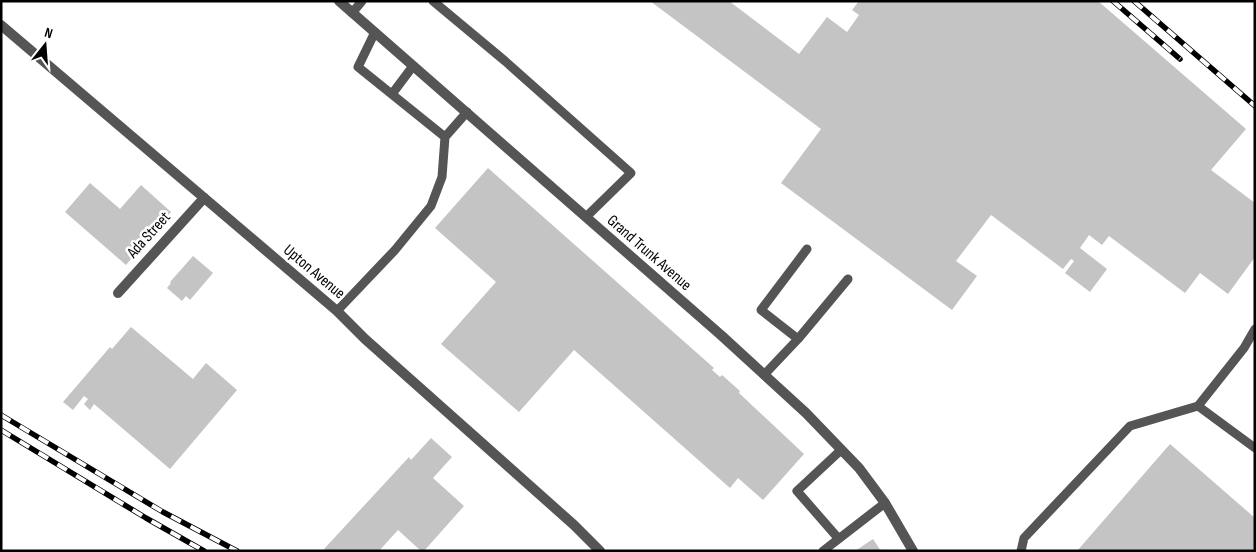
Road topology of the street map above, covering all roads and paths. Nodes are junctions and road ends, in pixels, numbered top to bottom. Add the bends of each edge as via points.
1 (340, 1) edge
2 (362, 1) edge
3 (433, 1) edge
4 (352, 13) junction
5 (1, 25) edge
6 (375, 32) junction
7 (413, 66) junction
8 (392, 94) junction
9 (467, 112) junction
10 (445, 137) junction
11 (204, 198) junction
12 (586, 217) junction
13 (807, 249) dead end
14 (848, 279) dead end
15 (118, 293) dead end
16 (337, 311) junction
17 (1255, 330) edge
18 (798, 339) junction
19 (764, 375) junction
20 (1198, 406) junction
21 (1255, 448) edge
22 (841, 450) junction
23 (885, 503) junction
24 (838, 538) junction
25 (600, 551) edge
26 (823, 551) edge
27 (913, 551) edge
28 (1021, 551) edge

1 - 4 street, Grand Trunk Avenue
2 - 4 lane
3 - 12 lane via 631,173
4 - 6 street, Grand Trunk Avenue
5 - 11 street, Upton Avenue
6 - 7 street, Grand Trunk Avenue
6 - 8 lane via 358,67
7 - 8 lane
7 - 9 street, Grand Trunk Avenue
8 - 10 lane
9 - 10 lane
9 - 12 street, Grand Trunk Avenue
10 - 16 lane via 442,177 431,206 396,250
11 - 15 street, Ada Street
11 - 16 street, Upton Avenue
12 - 19 street, Grand Trunk Avenue
13 - 18 lane via 761,310
14 - 18 lane
16 - 25 street, Upton Avenue
17 - 20 lane
18 - 19 lane
19 - 22 street, Grand Trunk Avenue
20 - 21 lane
20 - 28 lane via 1130,426 1024,538
22 - 23 street, Grand Trunk Avenue
22 - 24 lane via 797,491
23 - 24 lane
23 - 27 street, Grand Trunk Avenue
24 - 26 lane

